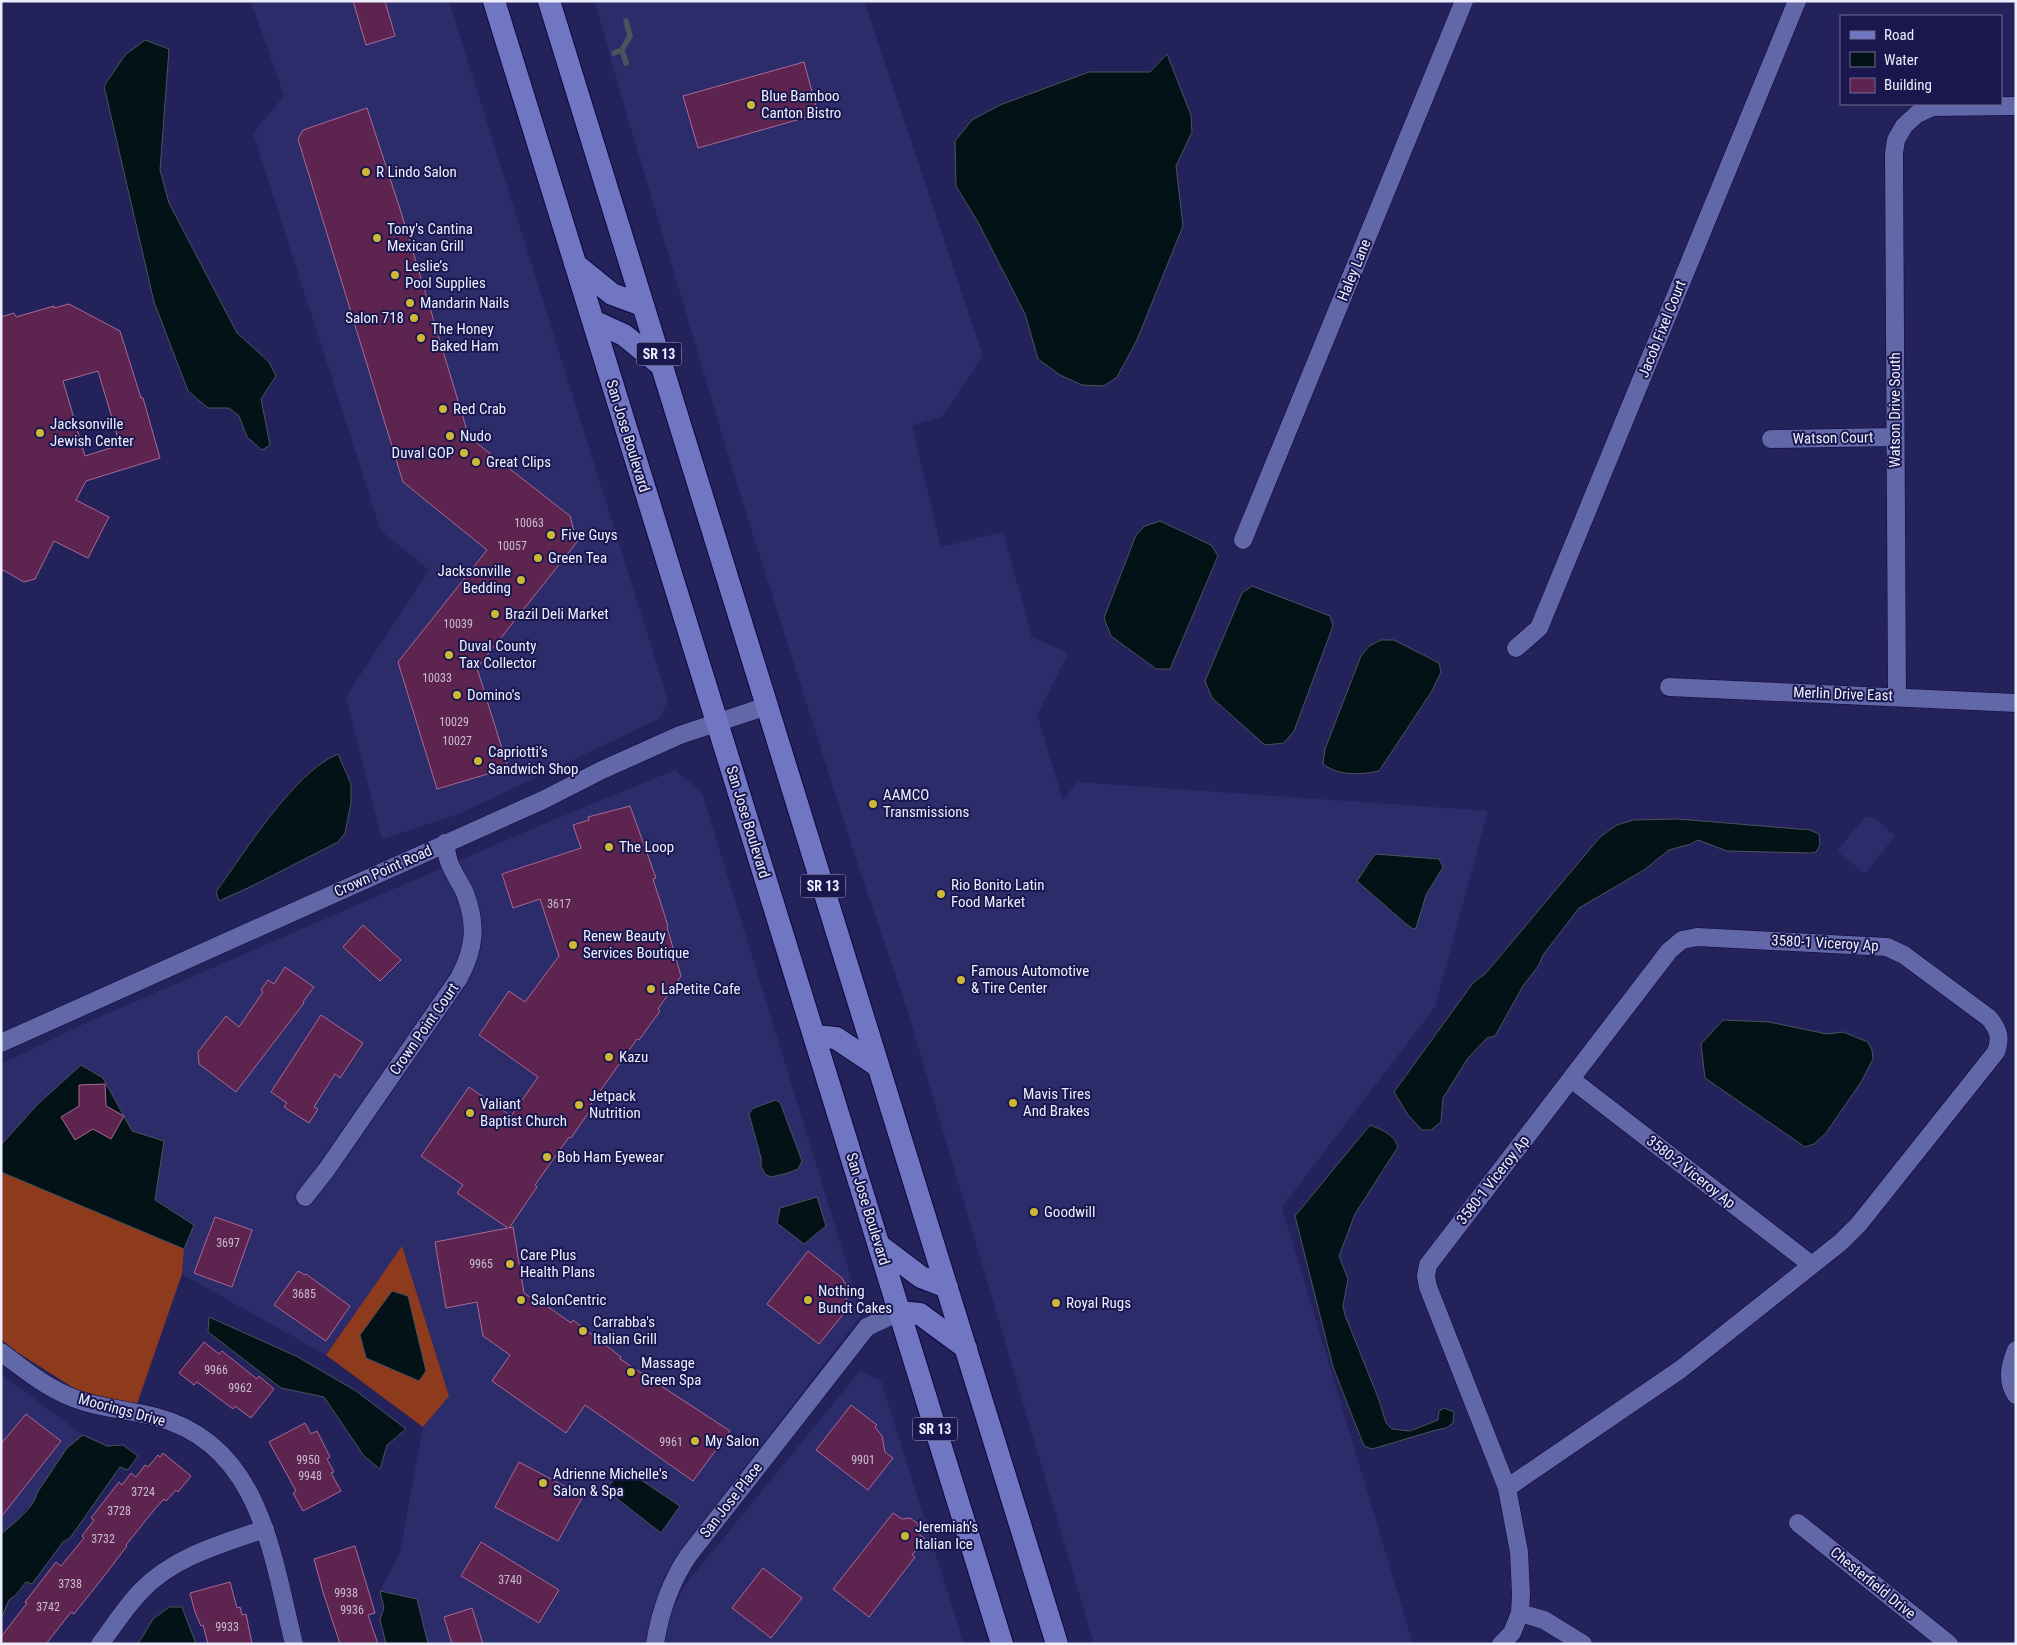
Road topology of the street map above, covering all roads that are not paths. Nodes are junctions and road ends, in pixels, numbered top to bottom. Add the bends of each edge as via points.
1 (494, 1) edge
2 (549, 1) edge
3 (1464, 1) edge
4 (1797, 1) edge
5 (2016, 106) edge
6 (575, 264) junction
7 (642, 305) junction
8 (593, 321) junction
9 (662, 366) junction
10 (1894, 437) junction
11 (1771, 438) dead end
12 (1243, 540) dead end
13 (1516, 648) dead end
14 (1669, 687) dead end
15 (1897, 696) junction
16 (2016, 703) edge
17 (767, 706) junction
18 (717, 723) junction
19 (445, 843) junction
20 (815, 1036) junction
21 (1, 1042) edge
22 (878, 1066) junction
23 (1571, 1079) junction
24 (305, 1197) dead end
25 (880, 1246) junction
26 (1812, 1265) junction
27 (947, 1287) junction
28 (899, 1312) junction
29 (966, 1348) junction
30 (2016, 1350) edge
31 (1, 1352) edge
32 (2016, 1394) edge
33 (1507, 1488) junction
34 (1798, 1523) dead end
35 (265, 1529) junction
36 (1520, 1612) junction
37 (100, 1644) edge
38 (294, 1644) edge
39 (655, 1644) edge
40 (1002, 1644) edge
41 (1057, 1644) edge
42 (1501, 1644) edge
43 (1583, 1644) edge
44 (1949, 1644) edge

1 - 6 main road, San Jose Boulevard / SR 13
2 - 7 main road, SR 13
3 - 12 street, Haley Lane
4 - 13 street, Jacob Fixel Court via 1539,628
5 - 10 street, Watson Drive South via 1932,107 1917,114 1904,126 1896,140
6 - 7 main road via 612,294
6 - 8 main road, San Jose Boulevard / SR 13
7 - 9 main road, SR 13
8 - 9 main road via 624,335
8 - 18 main road, San Jose Boulevard / SR 13
9 - 17 main road, SR 13
10 - 11 street, Watson Court
10 - 15 street, Watson Drive South
14 - 15 street, Merlin Drive East
15 - 16 street, Merlin Drive East
17 - 18 street, Crown Point Road
17 - 22 main road, SR 13
18 - 19 street, Crown Point Road via 680,735
18 - 20 main road, San Jose Boulevard / SR 13
19 - 21 street, Crown Point Road
19 - 24 street, Crown Point Court via 474,926 468,961 460,978
20 - 22 main road via 836,1038
20 - 25 main road, San Jose Boulevard / SR 13
22 - 27 main road, SR 13
23 - 26 street, 3580-2 Viceroy Ap
23 - 26 street, 3580-1 Viceroy Ap via 1668,951 1682,940 1697,937 1886,947 1904,955 1989,1018 1997,1028 2000,1041 1996,1052 1859,1224
23 - 33 street, 3580-1 Viceroy Ap via 1428,1265 1426,1276
25 - 27 main road via 921,1277
25 - 28 main road, San Jose Boulevard / SR 13
26 - 33 street, 3580-1 Viceroy Ap via 1681,1369
27 - 29 main road, SR 13
28 - 29 main road via 920,1314
28 - 39 street, San Jose Place via 867,1327 688,1556 675,1576 659,1618
28 - 40 main road, San Jose Boulevard / SR 13
29 - 41 main road, SR 13
30 - 32 street via 2009,1368
31 - 35 street, Moorings Drive via 55,1390 85,1402 158,1418 202,1438 239,1474 254,1499
33 - 36 street, 3580-1 Viceroy Ap via 1519,1552
34 - 44 street, Chesterfield Drive
35 - 37 street via 196,1553 165,1571 140,1592
35 - 38 street, Moorings Drive
36 - 42 street via 1512,1633
36 - 43 street via 1544,1620

